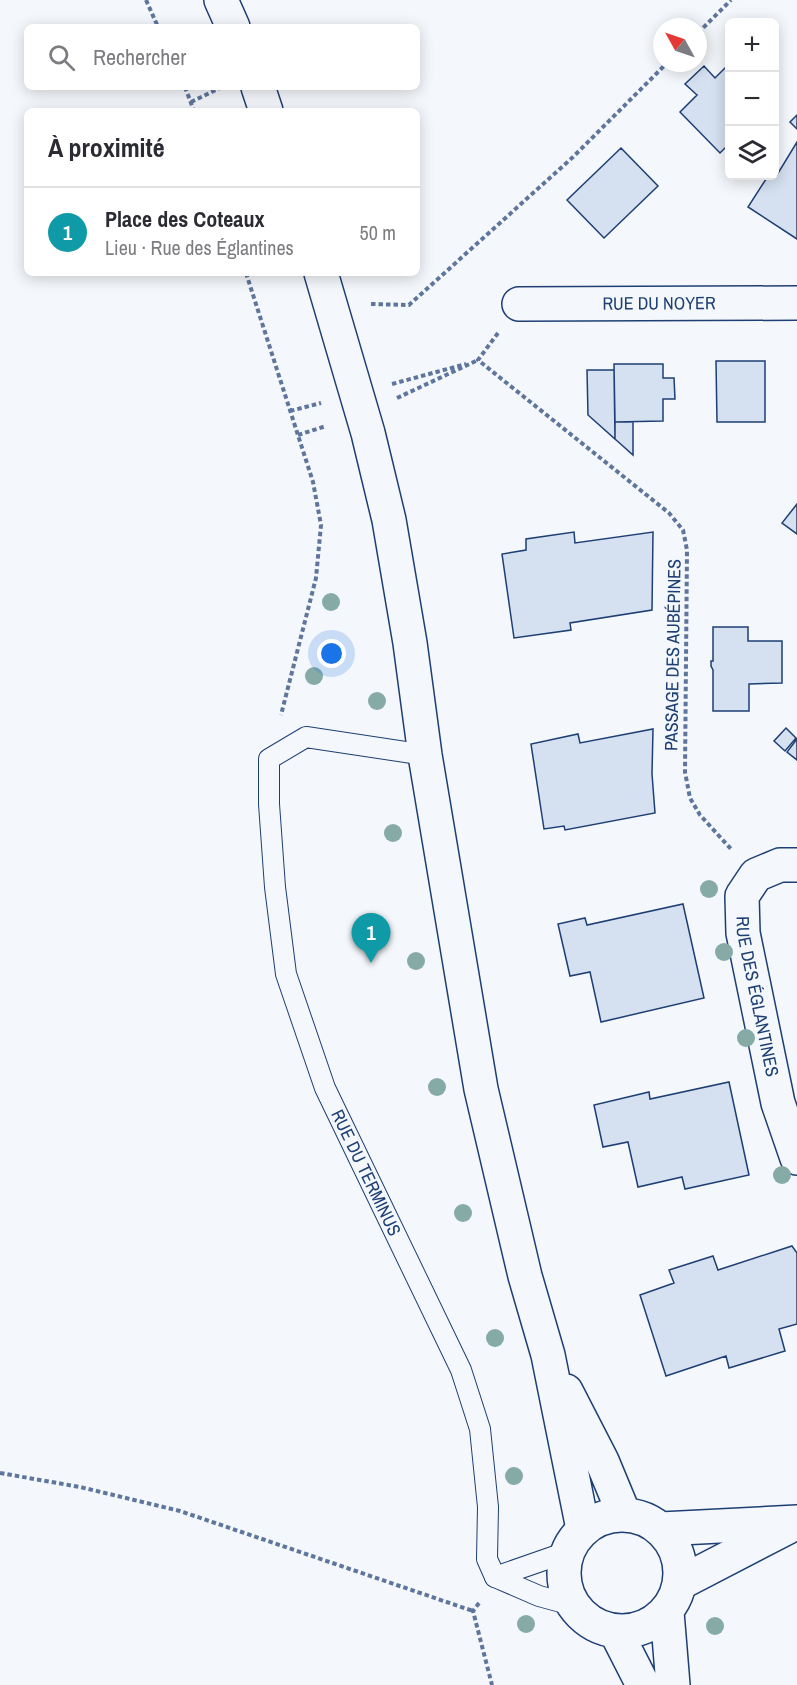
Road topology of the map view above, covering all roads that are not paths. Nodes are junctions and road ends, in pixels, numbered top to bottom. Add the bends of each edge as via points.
1 (221, 0) edge
2 (232, 24) edge
3 (259, 90) edge
4 (265, 108) edge
5 (322, 276) edge
6 (519, 303) road end
7 (797, 303) edge
8 (425, 755) junction
9 (797, 865) edge
10 (797, 1158) edge
11 (548, 1355) junction
12 (624, 1514) junction
13 (797, 1522) edge
14 (661, 1529) junction
15 (575, 1541) junction
16 (495, 1577) junction
17 (673, 1597) junction
18 (572, 1605) junction
19 (616, 1632) junction
20 (643, 1685) edge
21 (673, 1685) edge

1 - 2 street
3 - 4 street
5 - 8 street via 389,520
6 - 7 street, RUE DU NOYER
8 - 11 street via 481,1089 525,1276
8 - 16 lane, RUE DU TERMINUS via 306,737 269,759 274,887 286,974 325,1088 461,1370 480,1429 488,1507 487,1560
9 - 10 street, RUE DES ÉGLANTINES via 780,865 756,875 742,896 743,933 778,1103
11 - 12 street via 602,1461
11 - 15 street
12 - 14 street via 644,1518
12 - 15 street via 602,1518
13 - 14 street
13 - 17 street
14 - 17 street via 678,1554
15 - 16 lane
15 - 18 street via 563,1580
16 - 18 lane
17 - 19 street via 644,1628
17 - 21 street
18 - 19 street via 591,1624
19 - 20 street

